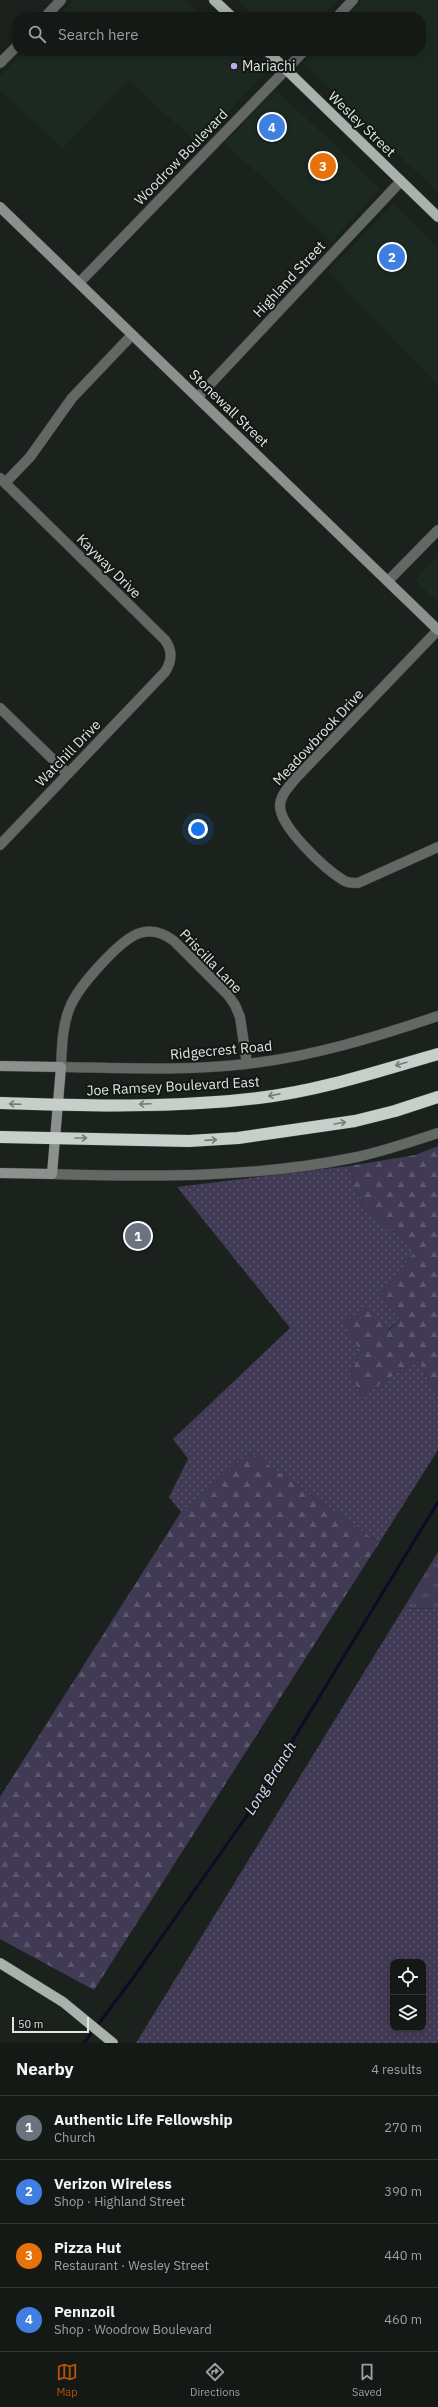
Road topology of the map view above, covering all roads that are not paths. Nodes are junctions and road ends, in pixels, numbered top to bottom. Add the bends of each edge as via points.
1 (61, 0) edge
2 (214, 0) edge
3 (353, 0) edge
4 (50, 12) edge
5 (227, 12) edge
6 (342, 12) edge
7 (12, 51) edge
8 (272, 56) edge
9 (299, 56) edge
10 (0, 63) edge
11 (286, 69) junction
12 (401, 180) junction
13 (0, 207) edge
14 (438, 217) edge
15 (79, 283) junction
16 (132, 335) junction
17 (198, 397) junction
18 (3, 481) edge
19 (438, 530) edge
20 (388, 581) junction
21 (438, 630) edge
22 (156, 681) joint
23 (0, 708) edge
24 (68, 774) junction
25 (0, 845) edge
26 (438, 847) edge
27 (438, 1016) edge
28 (438, 1054) edge
29 (247, 1064) junction
30 (0, 1066) edge
31 (61, 1067) junction
32 (438, 1097) edge
33 (0, 1103) edge
34 (58, 1105) junction
35 (438, 1133) edge
36 (0, 1137) edge
37 (55, 1138) junction
38 (0, 1173) edge
39 (52, 1174) junction
40 (0, 1963) edge
41 (113, 2043) edge

1 - 4 street
2 - 5 main road
3 - 6 street
7 - 10 street
8 - 11 main road, Wesley Street
9 - 11 street, Woodrow Boulevard
11 - 12 main road, Wesley Street
11 - 15 street, Woodrow Boulevard
12 - 14 main road, Wesley Street
12 - 17 street, Highland Street
13 - 15 street, Stonewall Street
15 - 16 street, Stonewall Street
16 - 17 street, Stonewall Street
16 - 18 street via 72,398 30,457
17 - 20 street, Stonewall Street
18 - 22 street, Kayway Drive via 165,640 171,658 169,666
19 - 20 street
20 - 21 street, Stonewall Street
21 - 26 street, Meadowbrook Drive via 295,779 281,797 280,807 288,826 302,843 334,873 349,883 358,883
22 - 24 street, Watchill Drive
23 - 24 street
24 - 25 street, Watchill Drive
27 - 29 street, Ridgecrest Road via 352,1042
28 -> 34 highway, Joe Ramsey Boulevard East via 330,1085 259,1098 202,1102
29 - 31 street, Ridgecrest Road via 157,1069
29 - 31 street, Priscilla Lane via 240,1017 228,995 167,935 147,932 129,938 98,968 74,999 64,1032
30 - 31 street, Ridgecrest Road
31 - 34 street, Priscilla Lane
37 -> 32 highway via 189,1142 238,1138 355,1121
34 -> 33 highway, Joe Ramsey Boulevard East
34 - 37 street, Priscilla Lane
35 - 39 street via 358,1157 280,1170 194,1176
36 - 37 highway
37 - 39 street, Priscilla Lane
38 - 39 street
40 - 41 main road via 63,2002

